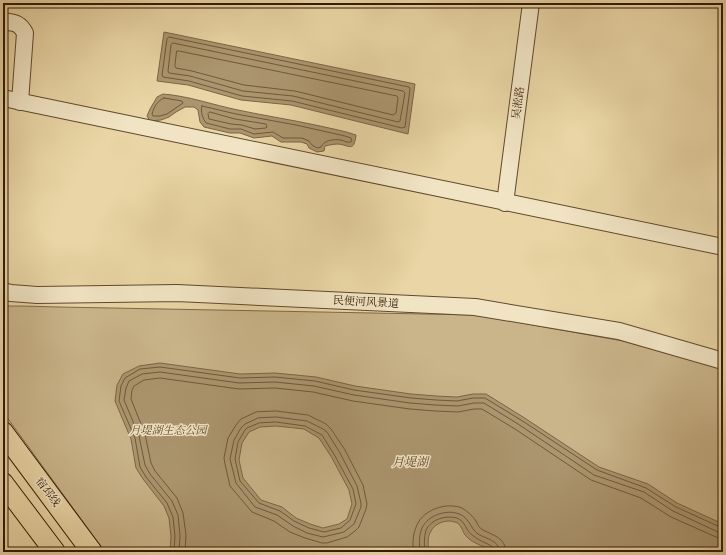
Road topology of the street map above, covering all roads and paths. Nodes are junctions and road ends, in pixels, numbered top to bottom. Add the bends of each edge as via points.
1 (531, 3) edge
2 (3, 21) edge
3 (3, 98) edge
4 (20, 102) junction
5 (505, 203) junction
6 (723, 247) edge
7 (3, 291) edge
8 (723, 361) edge
9 (3, 432) edge
10 (3, 483) edge
11 (55, 552) edge
12 (92, 552) edge

1 - 5 street, 吴淞路
2 - 4 street via 22,26 25,33
3 - 4 street
4 - 5 street
5 - 6 street
7 - 8 street, 民便河风景道 via 37,295 177,292 475,307 619,331
9 - 12 main road, 宿邳线
10 - 11 main road

